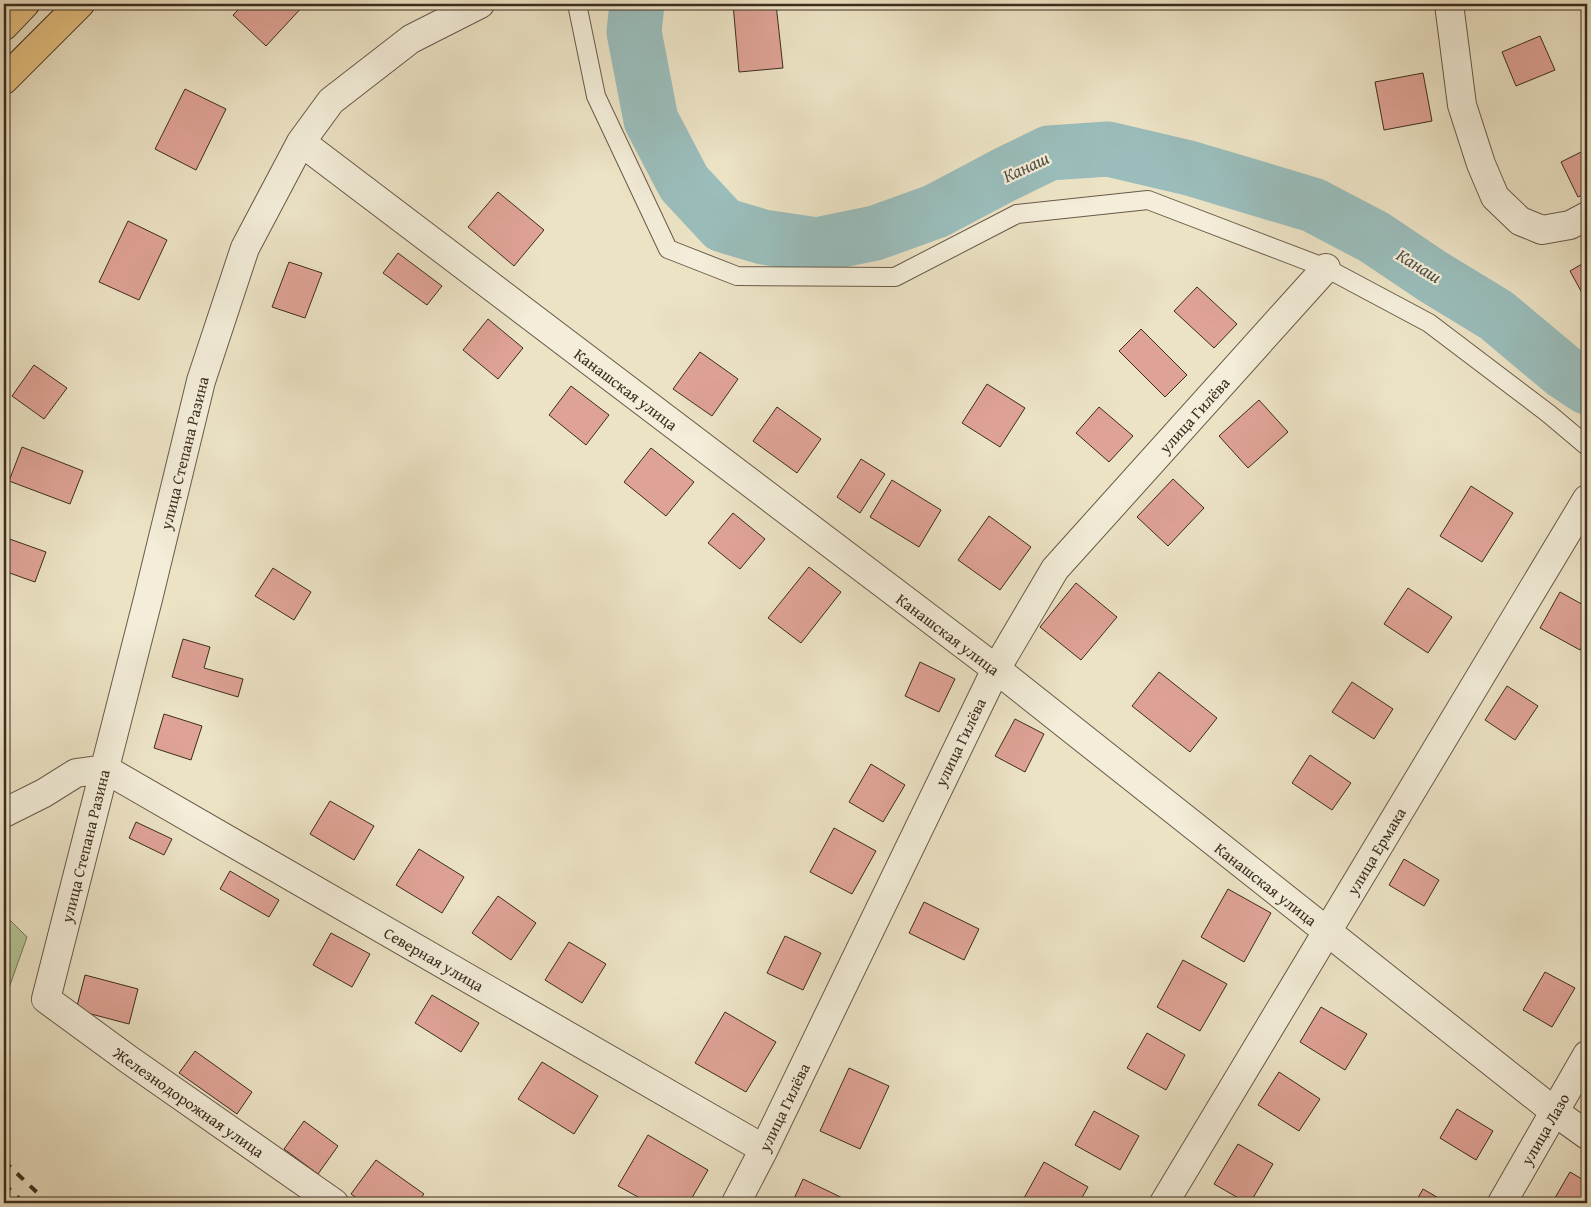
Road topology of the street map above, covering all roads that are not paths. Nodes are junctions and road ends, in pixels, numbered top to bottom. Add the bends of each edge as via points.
1 (26, 4) edge
2 (80, 4) edge
3 (480, 4) edge
4 (577, 4) edge
5 (1449, 4) edge
6 (4, 26) edge
7 (4, 80) edge
8 (301, 142) junction
9 (1587, 216) edge
10 (1326, 268) junction
11 (1587, 446) edge
12 (1587, 499) edge
13 (996, 670) junction
14 (105, 769) junction
15 (4, 814) edge
16 (1327, 933) junction
17 (46, 999) joint
18 (1587, 1055) edge
19 (1554, 1112) junction
20 (1587, 1135) edge
21 (764, 1148) junction
22 (334, 1203) edge
23 (736, 1203) edge
24 (1164, 1203) edge
25 (1502, 1203) edge

1 - 6 main road
2 - 7 main road
3 - 8 street, улица Степана Разина via 404,44 331,101
4 - 10 lane via 596,96 668,249 737,276 894,276 1017,214 1148,200
5 - 9 street via 1462,105 1495,198 1520,221 1542,230 1570,225
8 - 13 street, Канашская улица
8 - 14 street, улица Степана Разина via 245,248 201,381
10 - 11 lane via 1429,322
10 - 13 street, улица Гилёва via 1055,568
12 - 16 street, улица Ермака
13 - 16 street, Канашская улица
13 - 21 street, улица Гилёва
14 - 15 street via 76,773
14 - 17 street, улица Степана Разина
14 - 21 street, Северная улица
16 - 19 street, Канашская улица
16 - 24 street, улица Ермака
17 - 22 street, Железнодорожная улица
18 - 19 street, улица Лазо
19 - 20 street, Канашская улица
19 - 25 street, улица Лазо
21 - 23 street, улица Гилёва

